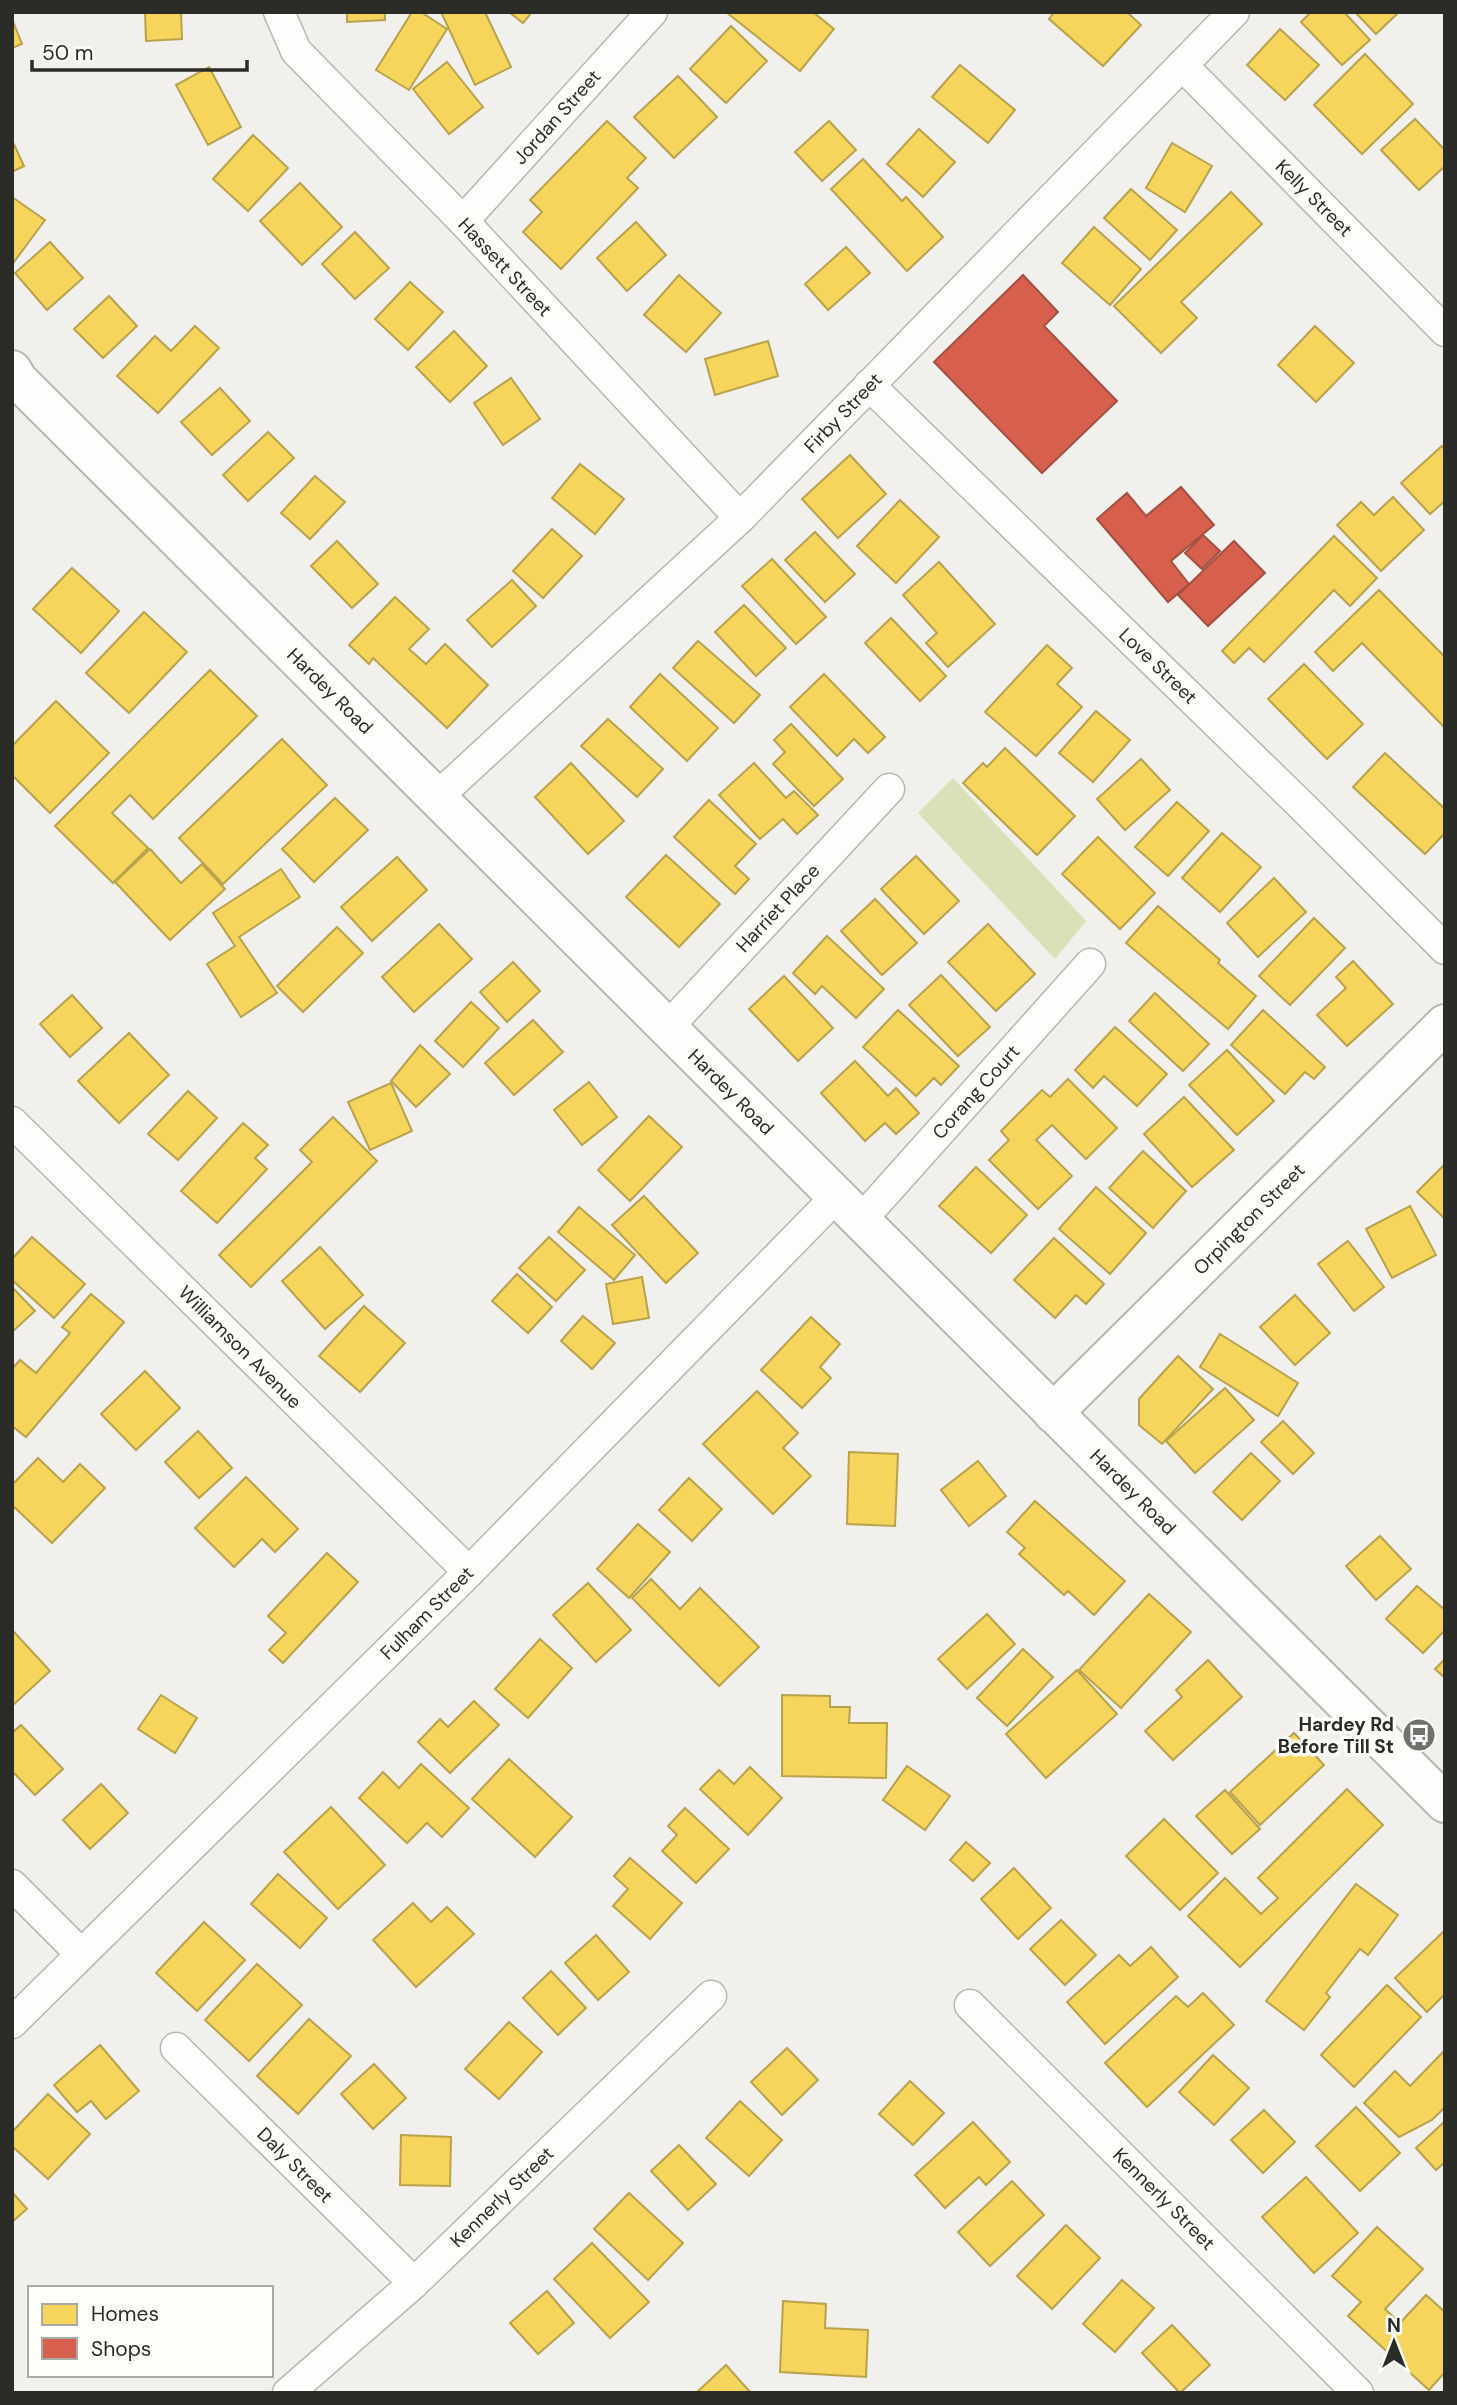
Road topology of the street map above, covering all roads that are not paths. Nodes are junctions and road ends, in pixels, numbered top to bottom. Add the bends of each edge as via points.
1 (279, 12) edge
2 (652, 12) edge
3 (1234, 12) edge
4 (1182, 65) junction
5 (463, 221) junction
6 (1445, 331) edge
7 (14, 375) edge
8 (869, 385) junction
9 (740, 518) junction
10 (889, 789) dead end
11 (436, 798) junction
12 (1445, 949) edge
13 (1090, 964) dead end
14 (1445, 1024) edge
15 (667, 1028) junction
16 (12, 1122) edge
17 (849, 1209) junction
18 (1052, 1413) junction
19 (469, 1572) junction
20 (1445, 1803) edge
21 (12, 1885) edge
22 (80, 1954) junction
23 (711, 1996) dead end
24 (970, 2005) dead end
25 (12, 2023) edge
26 (176, 2048) dead end
27 (414, 2283) junction
28 (288, 2393) edge
29 (1358, 2393) edge

1 - 5 street, Hassett Street via 296,51
2 - 5 street, Jordan Street
3 - 4 street, Firby Street
4 - 6 street, Kelly Street
4 - 8 street, Firby Street
5 - 9 street, Hassett Street
7 - 11 street, Hardey Road
8 - 9 street, Firby Street
8 - 12 street, Love Street
9 - 11 street, Firby Street
10 - 15 street, Harriet Place
11 - 15 street, Hardey Road
13 - 17 street, Corang Court
14 - 18 street, Orpington Street
15 - 17 street, Hardey Road
16 - 19 street, Williamson Avenue
17 - 18 street, Hardey Road
17 - 19 street, Fulham Street
18 - 20 street, Hardey Road
19 - 22 street, Fulham Street
21 - 22 street
22 - 25 street, Fulham Street
23 - 27 street, Kennerly Street
24 - 29 street, Kennerly Street
26 - 27 street, Daly Street
27 - 28 street, Kennerly Street

